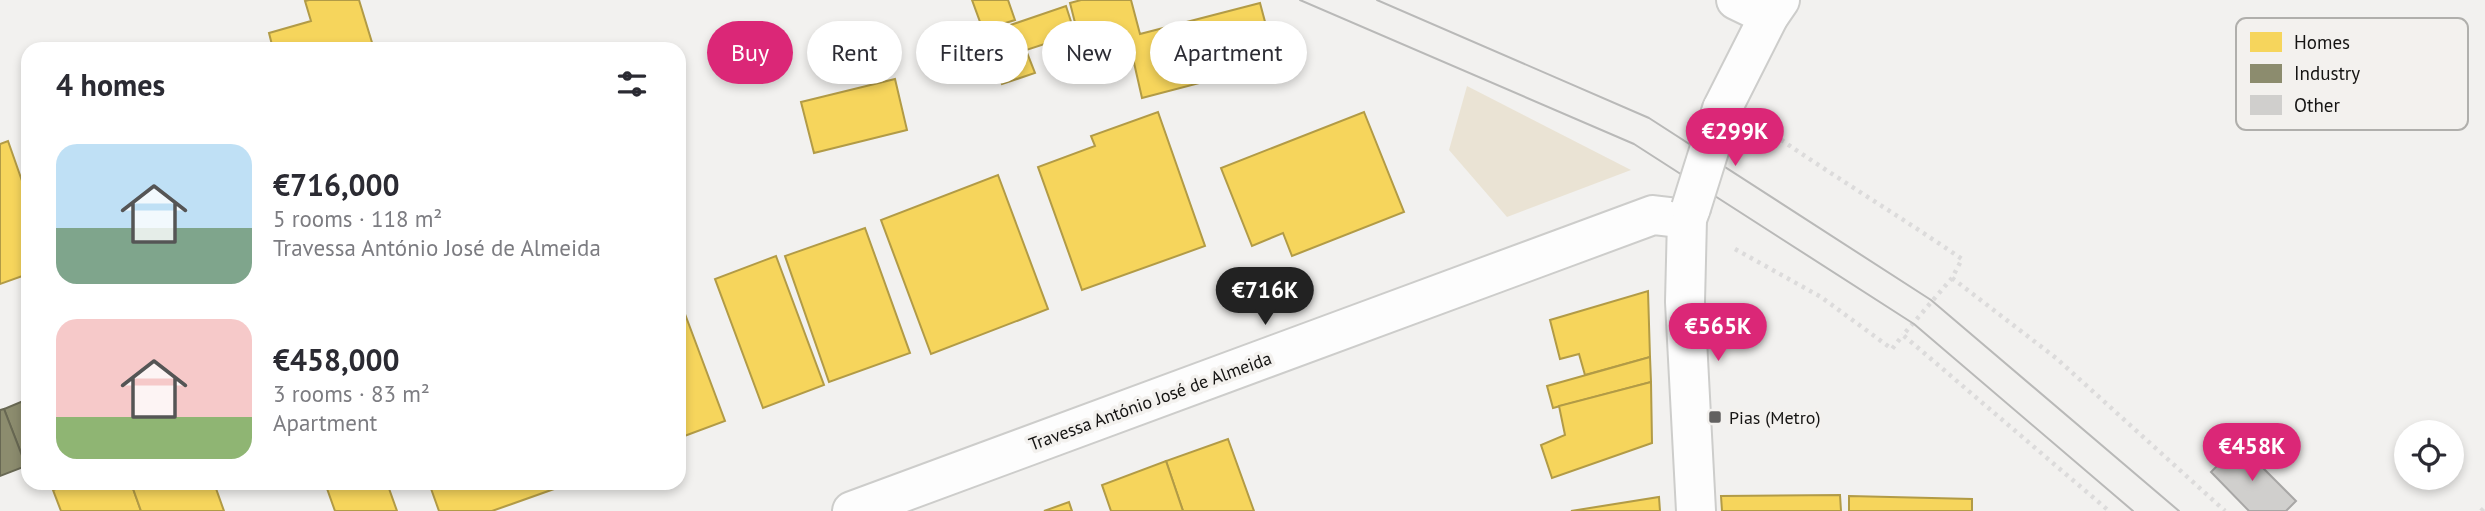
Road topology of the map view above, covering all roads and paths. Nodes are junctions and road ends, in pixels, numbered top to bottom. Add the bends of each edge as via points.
1 (1762, 5) edge
2 (1798, 152) dead end
3 (1689, 214) junction
4 (1750, 256) dead end
5 (1952, 278) junction
6 (1903, 335) junction
7 (2485, 507) edge
8 (852, 511) edge
9 (1696, 511) edge
10 (2109, 511) edge
11 (2225, 511) edge
12 (2481, 511) edge

1 - 3 street, bridge
2 - 5 path via 1962,259
3 - 8 street, Travessa António José de Almeida via 1653,215
3 - 9 street via 1685,302
4 - 6 path via 1821,297 1892,349
5 - 6 path
5 - 11 path via 2056,358
6 - 10 path
7 - 12 path

